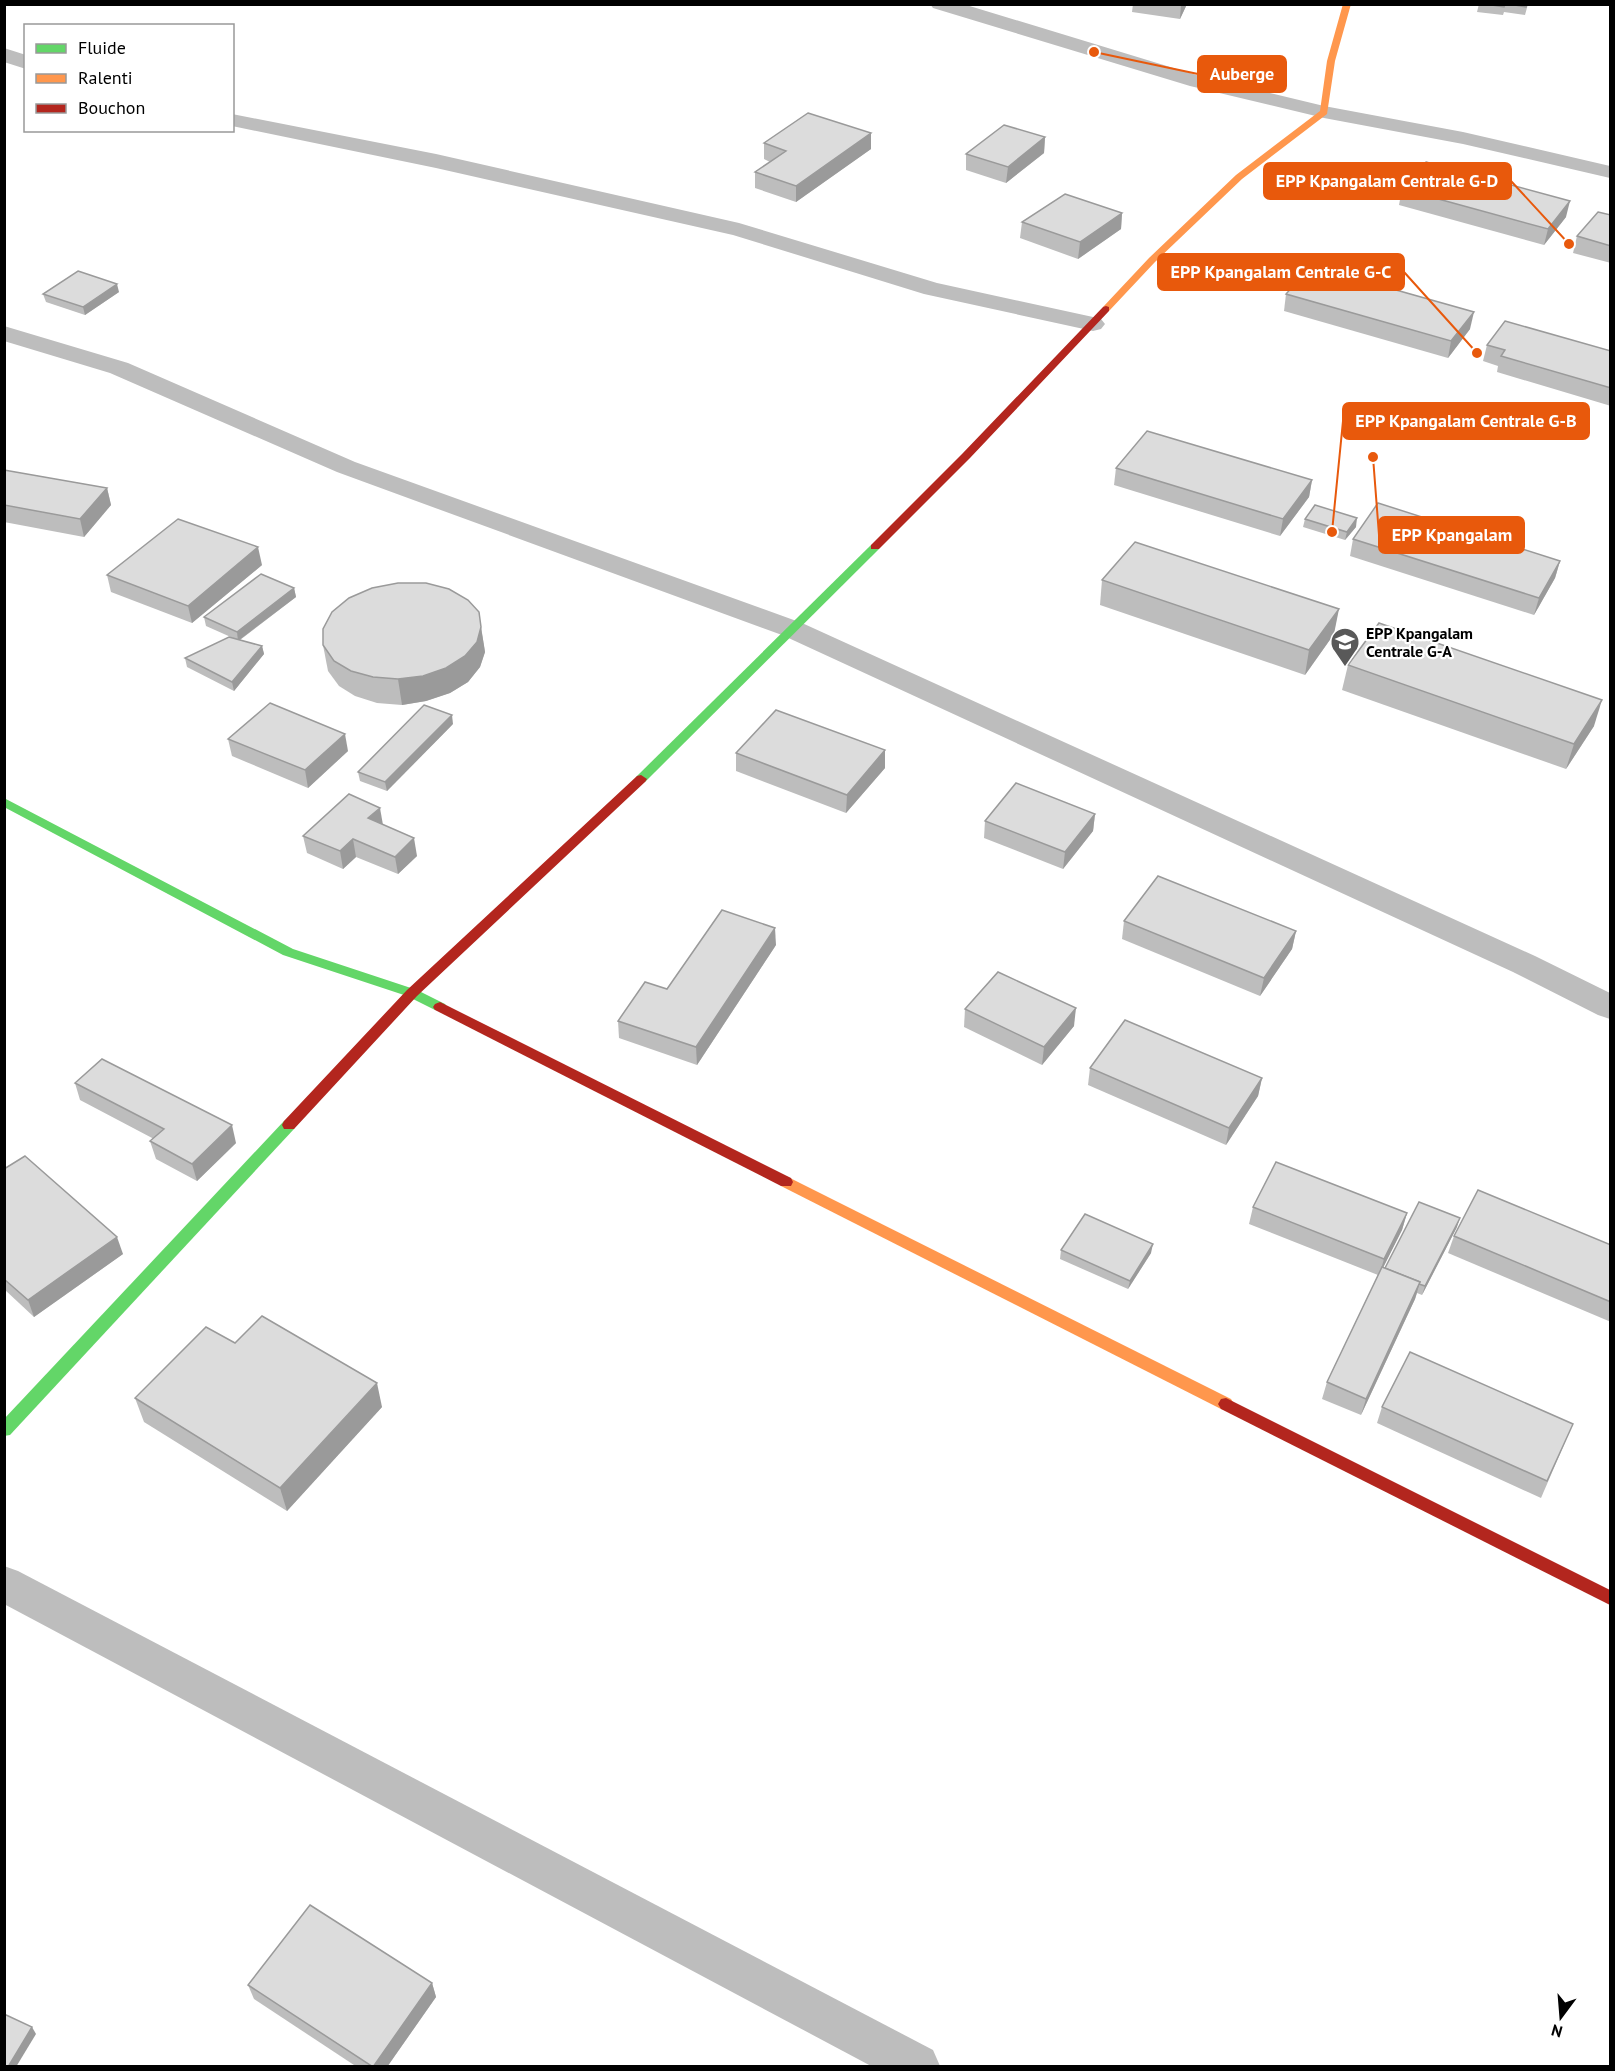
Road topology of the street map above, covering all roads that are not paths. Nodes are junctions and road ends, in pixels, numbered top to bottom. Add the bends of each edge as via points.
1 (940, 4) edge
2 (1347, 4) edge
3 (4, 54) edge
4 (24, 62) edge
5 (1324, 112) junction
6 (234, 120) edge
7 (1611, 172) edge
8 (1093, 324) junction
9 (4, 333) edge
10 (792, 629) junction
11 (4, 802) edge
12 (412, 993) junction
13 (1611, 1007) edge
14 (4, 1430) edge
15 (4, 1584) edge
16 (1611, 1598) edge
17 (916, 2067) edge

1 - 5 street via 1197,82
2 - 5 street via 1330,61
3 - 4 street
5 - 7 street
5 - 8 street via 1239,177 1152,260
6 - 8 street via 436,161 739,230 932,289
8 - 10 street
9 - 10 street via 119,368 346,467
10 - 12 street via 673,749
10 - 13 street
11 - 12 street via 288,952
12 - 14 street
12 - 16 street
15 - 17 street

